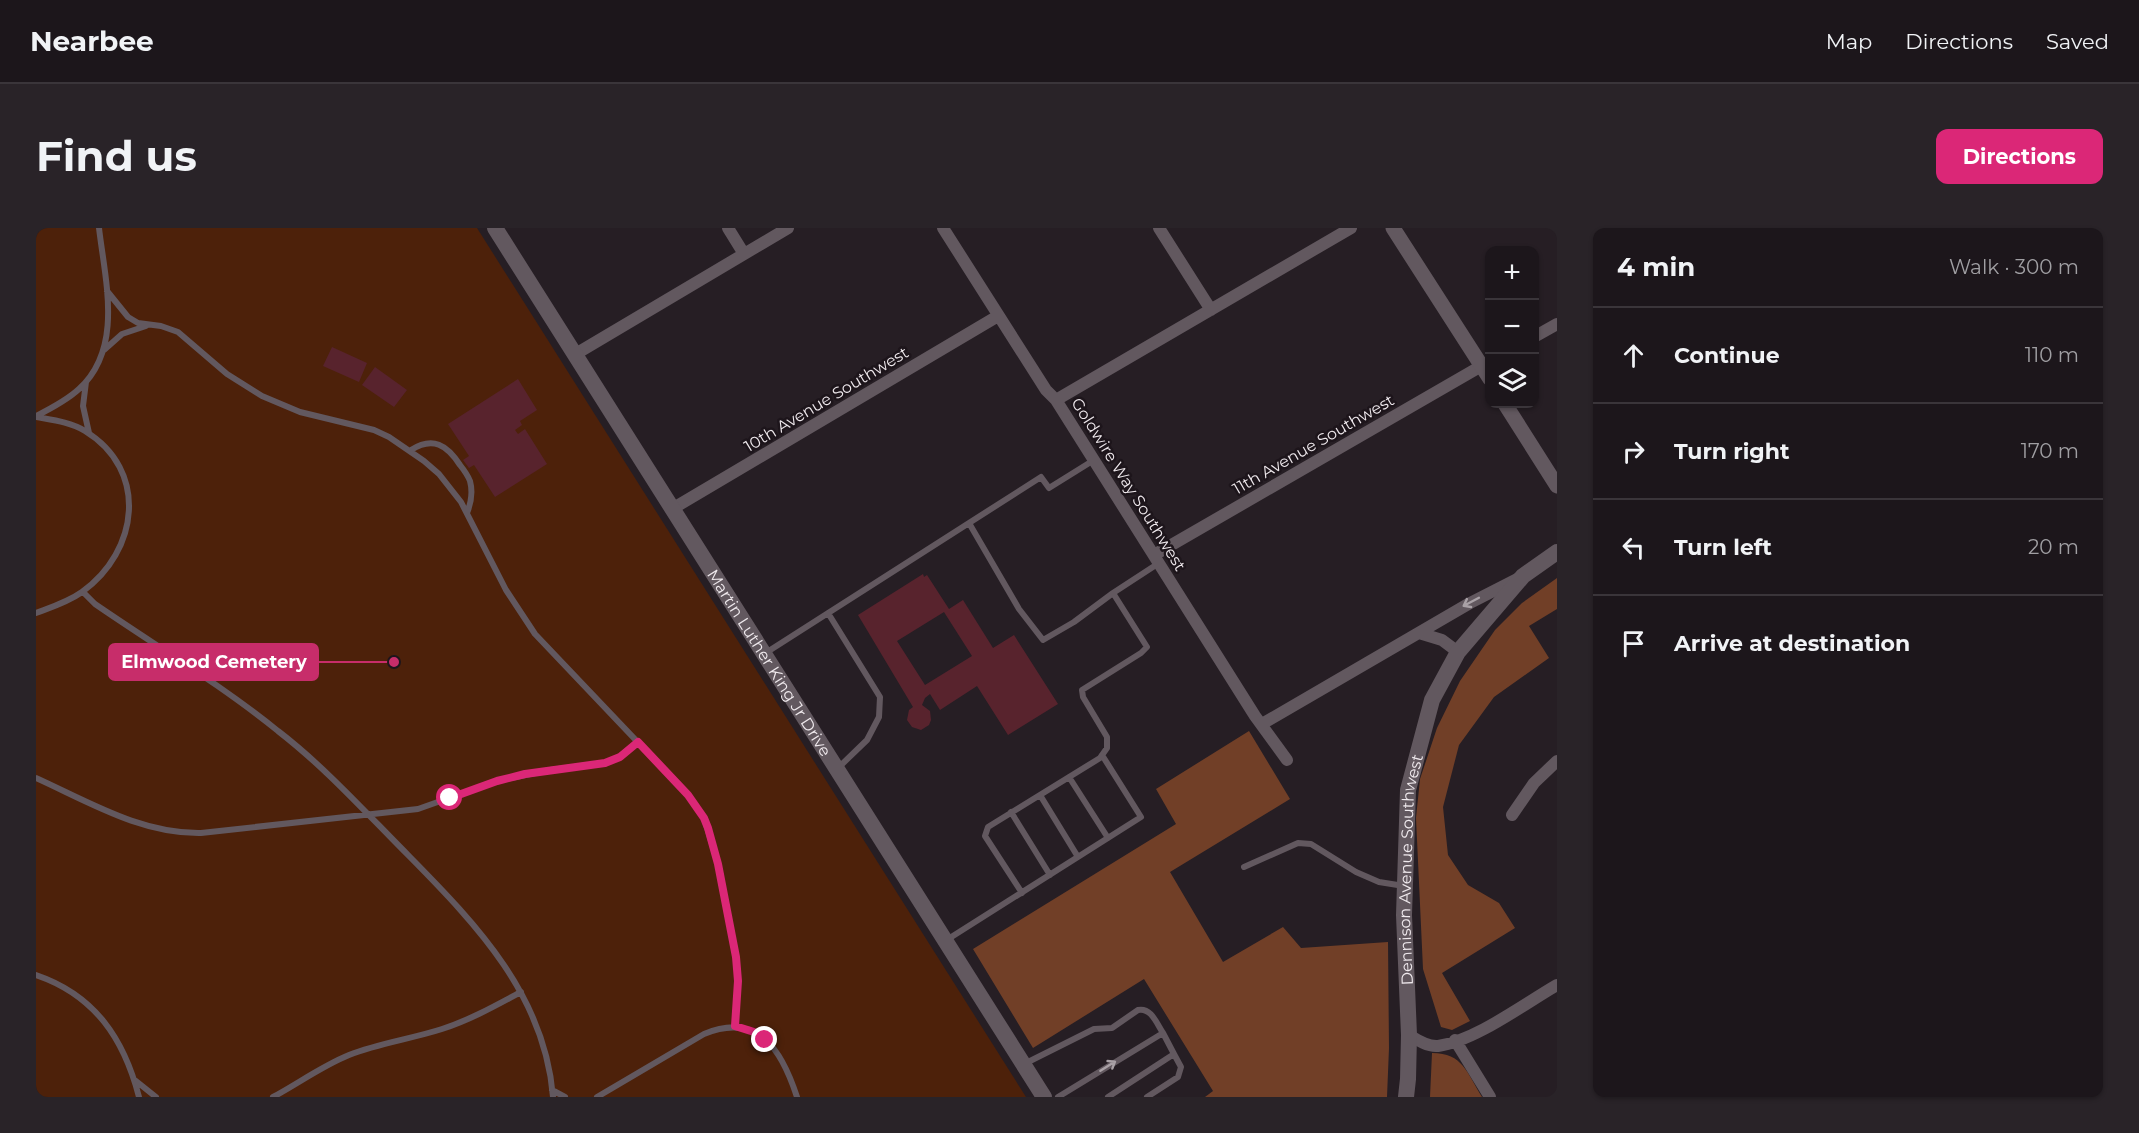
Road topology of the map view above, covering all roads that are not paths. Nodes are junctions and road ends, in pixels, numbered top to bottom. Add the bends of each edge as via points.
1 (99, 228) edge
2 (495, 228) edge
3 (728, 228) edge
4 (788, 228) edge
5 (943, 228) edge
6 (1159, 228) edge
7 (1351, 228) edge
8 (1393, 228) edge
9 (744, 254) junction
10 (106, 291) junction
11 (1211, 310) junction
12 (998, 316) junction
13 (1557, 324) edge
14 (150, 326) junction
15 (1539, 335) edge
16 (102, 353) junction
17 (574, 355) junction
18 (1485, 363) edge
19 (86, 382) junction
20 (1056, 400) junction
21 (1508, 408) edge
22 (36, 417) edge
23 (89, 434) junction
24 (411, 450) junction
25 (1094, 460) junction
26 (1557, 486) edge
27 (672, 509) junction
28 (467, 513) junction
29 (969, 523) junction
30 (1557, 552) edge
31 (1157, 559) junction
32 (1523, 576) junction
33 (83, 592) junction
34 (1113, 593) junction
35 (36, 613) edge
36 (828, 614) junction
37 (1419, 633) junction
38 (1458, 652) junction
39 (764, 655) junction
40 (1262, 724) junction
41 (638, 742) junction
42 (1102, 755) junction
43 (1287, 760) dead end
44 (1557, 761) edge
45 (837, 770) junction
46 (1069, 777) junction
47 (36, 778) edge
48 (1040, 795) junction
49 (1011, 812) junction
50 (368, 814) junction
51 (1512, 815) dead end
52 (1108, 838) junction
53 (1078, 857) junction
54 (1244, 867) dead end
55 (1050, 875) junction
56 (1405, 886) junction
57 (1022, 893) junction
58 (945, 941) junction
59 (36, 975) edge
60 (1557, 985) edge
61 (521, 993) junction
62 (735, 1026) junction
63 (1163, 1033) junction
64 (1409, 1035) junction
65 (1455, 1040) junction
66 (1174, 1054) junction
67 (1023, 1064) junction
68 (134, 1079) junction
69 (553, 1093) edge
70 (139, 1097) edge
71 (156, 1097) edge
72 (273, 1097) edge
73 (565, 1097) edge
74 (597, 1097) edge
75 (798, 1097) edge
76 (1044, 1097) edge
77 (1058, 1097) edge
78 (1108, 1097) edge
79 (1147, 1097) edge
80 (1406, 1097) edge
81 (1490, 1097) edge

1 - 10 lane
2 - 17 main road, Martin Luther King Jr Drive
3 - 9 street
4 - 9 street
5 - 12 street, Goldwire Way Southwest
6 - 11 street
7 - 11 street
8 - 18 street
9 - 17 street
10 - 14 lane via 128,317
10 - 16 lane via 107,335
11 - 20 street
12 - 20 street, Goldwire Way Southwest
12 - 27 street, 10th Avenue Southwest
13 - 15 street
14 - 16 lane via 122,334
14 - 24 lane via 178,332 227,374 262,396 300,412 374,429
16 - 19 lane
17 - 27 main road, Martin Luther King Jr Drive
18 - 31 street, 11th Avenue Southwest
19 - 22 lane
19 - 23 lane via 83,406
20 - 25 street, Goldwire Way Southwest
21 - 26 street
22 - 23 lane via 70,424
23 - 33 lane via 106,448 122,471 130,505 127,530 114,559
24 - 28 lane via 439,474
24 - 28 lane via 431,443 448,449 470,481 472,500
25 - 29 lane via 1049,488 1041,477
25 - 31 street, Goldwire Way Southwest
27 - 39 main road, Martin Luther King Jr Drive
28 - 41 lane via 506,590 530,626
29 - 34 lane via 1019,609 1043,640
29 - 36 lane
30 - 32 main road, Dennison Avenue Southwest
31 - 34 lane
31 - 40 street, Goldwire Way Southwest
32 -> 37 street
32 - 38 main road, Dennison Avenue Southwest
33 - 35 lane
33 - 50 lane via 266,721
34 - 42 lane via 1147,647 1082,690 1107,737
36 - 39 lane
36 - 45 lane via 880,697 879,717 867,740
37 - 38 street via 1442,640
37 - 40 street
38 - 56 main road, Dennison Avenue Southwest via 1432,700 1408,790
39 - 45 main road, Martin Luther King Jr Drive
40 - 43 street, Goldwire Way Southwest
41 - 50 lane via 605,763 525,774 418,809
41 - 62 lane via 688,795 708,828 736,957
42 - 46 lane
42 - 52 lane via 1141,817
44 - 51 street via 1534,783
45 - 58 main road, Martin Luther King Jr Drive
46 - 48 lane
46 - 52 lane
47 - 50 lane via 135,823 183,833
48 - 49 lane
48 - 53 lane
49 - 55 lane
49 - 57 lane via 988,826 985,836
50 - 61 lane via 472,922 500,957
52 - 53 lane
53 - 55 lane
54 - 56 lane via 1299,843 1311,844 1356,872 1379,882
55 - 57 lane
56 - 64 main road, Dennison Avenue Southwest
57 - 58 lane
58 - 67 main road, Martin Luther King Jr Drive
59 - 68 lane via 76,994 101,1016
60 - 65 street via 1473,1035
61 - 69 lane via 539,1029
61 - 72 lane via 445,1028 348,1055
62 - 74 lane via 704,1034
62 - 75 lane via 754,1032 774,1048
63 - 66 lane
63 - 67 lane via 1148,1011 1138,1010 1112,1028 1094,1029
77 -> 63 lane
64 - 65 street via 1421,1043 1437,1046
64 - 80 main road, Dennison Avenue Southwest
65 - 81 street
66 - 78 lane
66 - 79 lane via 1181,1067 1178,1077
67 - 76 main road, Martin Luther King Jr Drive
68 - 70 lane
68 - 71 lane
69 - 73 lane

